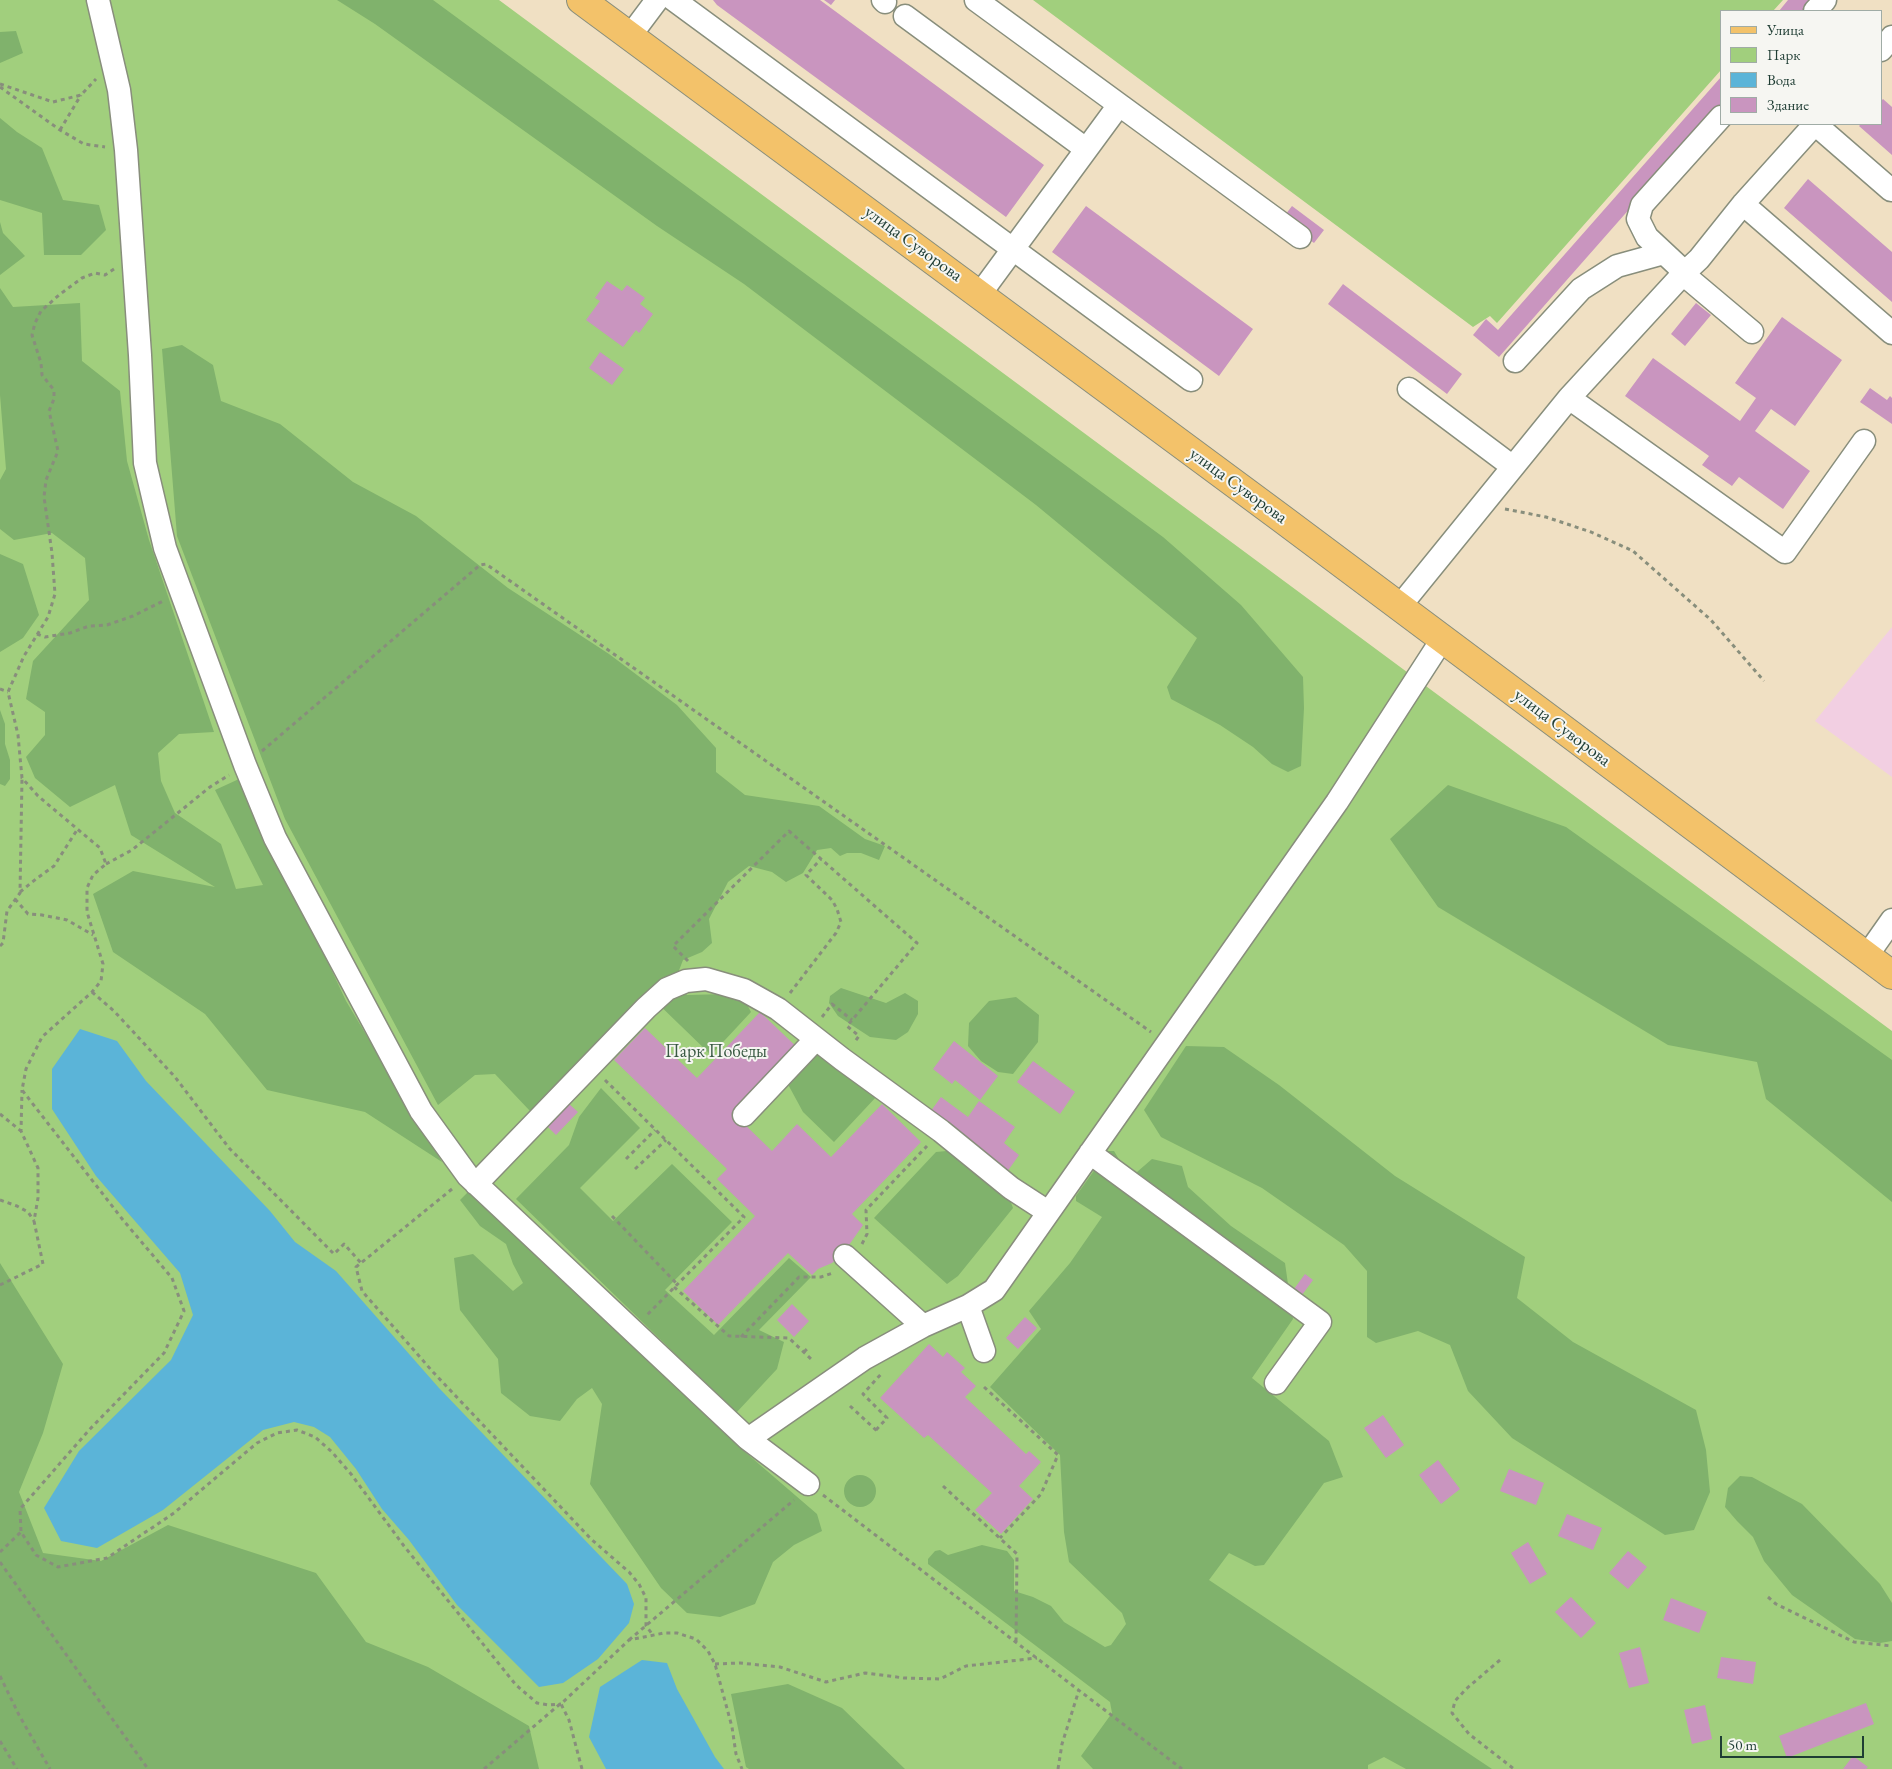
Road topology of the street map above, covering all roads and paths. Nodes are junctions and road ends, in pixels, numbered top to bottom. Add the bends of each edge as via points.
1 (98, 0) edge
2 (581, 0) edge
3 (657, 0) edge
4 (674, 0) edge
5 (976, 0) edge
6 (1825, 0) edge
7 (1816, 10) edge
8 (905, 16) dead end
9 (630, 36) junction
10 (1892, 37) edge
11 (1882, 49) edge
12 (113, 59) junction
13 (0, 85) edge
14 (81, 95) junction
15 (1119, 105) junction
16 (1720, 118) edge
17 (1814, 125) edge
18 (1816, 125) edge
19 (60, 130) junction
20 (1086, 149) junction
21 (126, 150) junction
22 (1891, 190) edge
23 (1743, 204) junction
24 (1300, 238) dead end
25 (132, 240) junction
26 (1013, 249) junction
27 (1664, 253) junction
28 (1682, 274) junction
29 (980, 294) junction
30 (1752, 332) dead end
31 (1892, 332) edge
32 (1515, 361) dead end
33 (1191, 380) dead end
34 (1409, 389) dead end
35 (1569, 398) junction
36 (1864, 440) dead end
37 (1513, 467) junction
38 (1482, 504) junction
39 (181, 592) junction
40 (1400, 606) junction
41 (37, 634) junction
42 (1443, 638) junction
43 (1764, 681) dead end
44 (0, 688) edge
45 (8, 692) junction
46 (244, 765) junction
47 (22, 778) junction
48 (78, 830) junction
49 (821, 859) junction
50 (106, 864) junction
51 (20, 893) junction
52 (15, 899) junction
53 (1892, 920) edge
54 (94, 935) junction
55 (0, 946) edge
56 (1866, 957) junction
57 (1892, 975) edge
58 (706, 980) junction
59 (92, 992) junction
60 (778, 1009) junction
61 (852, 1020) junction
62 (812, 1036) junction
63 (1167, 1043) junction
64 (842, 1059) junction
65 (590, 1066) junction
66 (22, 1090) junction
67 (0, 1114) edge
68 (744, 1115) dead end
69 (656, 1130) junction
70 (21, 1131) junction
71 (666, 1140) junction
72 (1090, 1153) junction
73 (626, 1159) dead end
74 (635, 1169) dead end
75 (472, 1180) junction
76 (0, 1200) edge
77 (1048, 1212) junction
78 (612, 1216) dead end
79 (34, 1221) junction
80 (845, 1256) dead end
81 (361, 1263) junction
82 (0, 1285) edge
83 (676, 1285) junction
84 (968, 1306) junction
85 (923, 1326) junction
86 (632, 1329) junction
87 (808, 1348) dead end
88 (984, 1351) dead end
89 (804, 1352) junction
90 (812, 1360) dead end
91 (886, 1369) dead end
92 (1276, 1383) dead end
93 (984, 1386) dead end
94 (850, 1406) dead end
95 (748, 1438) junction
96 (808, 1484) junction
97 (943, 1486) dead end
98 (21, 1532) junction
99 (1000, 1538) junction
100 (0, 1552) edge
101 (0, 1562) edge
102 (1768, 1597) dead end
103 (646, 1626) junction
104 (653, 1635) junction
105 (628, 1640) junction
106 (1016, 1642) junction
107 (1892, 1646) edge
108 (1037, 1658) junction
109 (1500, 1660) dead end
110 (715, 1664) junction
111 (0, 1676) edge
112 (1079, 1690) junction
113 (561, 1704) junction
114 (0, 1741) edge
115 (17, 1769) edge
116 (50, 1769) edge
117 (148, 1769) edge
118 (484, 1769) edge
119 (582, 1769) edge
120 (742, 1769) edge
121 (1058, 1769) edge
122 (1182, 1769) edge
123 (1514, 1769) edge

1 - 12 lane
2 - 9 main road, улица Суворова
3 - 9 lane
4 - 26 lane
5 - 15 lane
6 - 7 lane
8 - 20 lane
9 - 29 main road, улица Суворова
10 - 11 lane
12 - 14 path
12 - 21 lane
13 - 14 path via 53,102
13 - 19 path
14 - 19 path
15 - 20 lane
15 - 24 lane
16 - 27 lane via 1642,205 1638,219 1647,237
17 - 23 lane
18 - 22 lane
19 - 21 path via 84,144
20 - 26 lane
21 - 25 lane
23 - 28 lane
23 - 31 lane
25 - 39 lane via 145,463 165,548
25 - 41 path via 120,265 105,275 95,273 82,278 41,311 32,335 42,375 54,390 49,411 58,451 46,480 44,497 55,594 48,617
26 - 29 lane
26 - 33 lane
27 - 28 lane
27 - 32 lane via 1617,266 1581,288
28 - 30 lane
28 - 35 lane
29 - 40 main road, улица Суворова
34 - 37 lane
35 - 36 lane via 1785,552
35 - 37 lane
37 - 38 lane
38 - 40 lane
38 - 43 path via 1546,517 1633,551 1711,620
39 - 41 path via 107,625 45,637
39 - 46 lane
40 - 42 main road, улица Суворова
41 - 45 path
42 - 56 main road, улица Суворова
42 - 63 lane via 1337,802
44 - 45 path
45 - 47 path via 18,735
46 - 50 path via 210,787 132,850
46 - 63 path via 480,565 486,564
46 - 75 lane via 276,838 422,1111
47 - 48 path
47 - 51 path
48 - 50 path via 100,848
48 - 51 path via 54,866
49 - 58 path via 789,831 673,946
49 - 60 path via 806,875 832,900 841,922
49 - 61 path via 917,943
50 - 54 path via 93,874 87,888 88,912
51 - 52 path
52 - 54 path via 28,914 67,920
52 - 55 path via 7,911
53 - 56 lane
54 - 59 path via 103,964 101,981
56 - 57 main road, улица Суворова
58 - 60 lane via 744,990
58 - 65 lane via 686,981 667,989
59 - 66 path via 42,1037 26,1069
59 - 81 path via 175,1077 229,1148 334,1254 344,1244
60 - 62 lane
61 - 62 path via 832,1004
61 - 64 path via 847,1026 859,1036
62 - 64 lane
62 - 68 lane
63 - 72 lane
64 - 77 lane via 941,1131 1011,1188
65 - 69 path
65 - 75 lane
66 - 70 path
66 - 98 path via 172,1278 184,1311 164,1353 90,1429 20,1509
67 - 70 path
69 - 71 path
69 - 73 path
70 - 79 path via 38,1168
71 - 74 path
71 - 83 path via 744,1217
72 - 77 lane
72 - 92 lane via 1320,1322
75 - 81 path
75 - 86 lane
76 - 79 path via 28,1212
77 - 84 lane via 994,1290
78 - 83 path
79 - 82 path via 43,1264
80 - 85 lane
81 - 103 path via 356,1267 362,1291 439,1379 591,1539 640,1584 646,1598
83 - 86 path
83 - 89 path via 729,1336 789,1338
84 - 85 lane
84 - 88 lane
85 - 95 lane via 865,1358
86 - 95 lane
87 - 89 path
89 - 90 path
91 - 94 path via 863,1394 887,1418 876,1431
93 - 99 path via 1058,1455 1041,1494
95 - 96 lane
96 - 103 path via 791,1504
96 - 106 path
97 - 99 path
98 - 100 path
98 - 113 path via 36,1555 58,1567 106,1558 174,1513 257,1443 277,1433 296,1430 315,1437 351,1474 404,1546 516,1685 537,1703
99 - 106 path via 1017,1554
101 - 117 path
102 - 107 path via 1854,1642
103 - 104 path
103 - 105 path
104 - 105 path
104 - 110 path via 677,1632 696,1639
105 - 113 path
106 - 108 path
108 - 110 path via 966,1666 940,1679 865,1673 826,1682 780,1667
108 - 112 path
109 - 123 path via 1454,1701 1452,1713 1469,1734
110 - 120 path
111 - 116 path
112 - 121 path via 1062,1744
112 - 122 path
113 - 118 path
113 - 119 path via 569,1720
114 - 115 path

